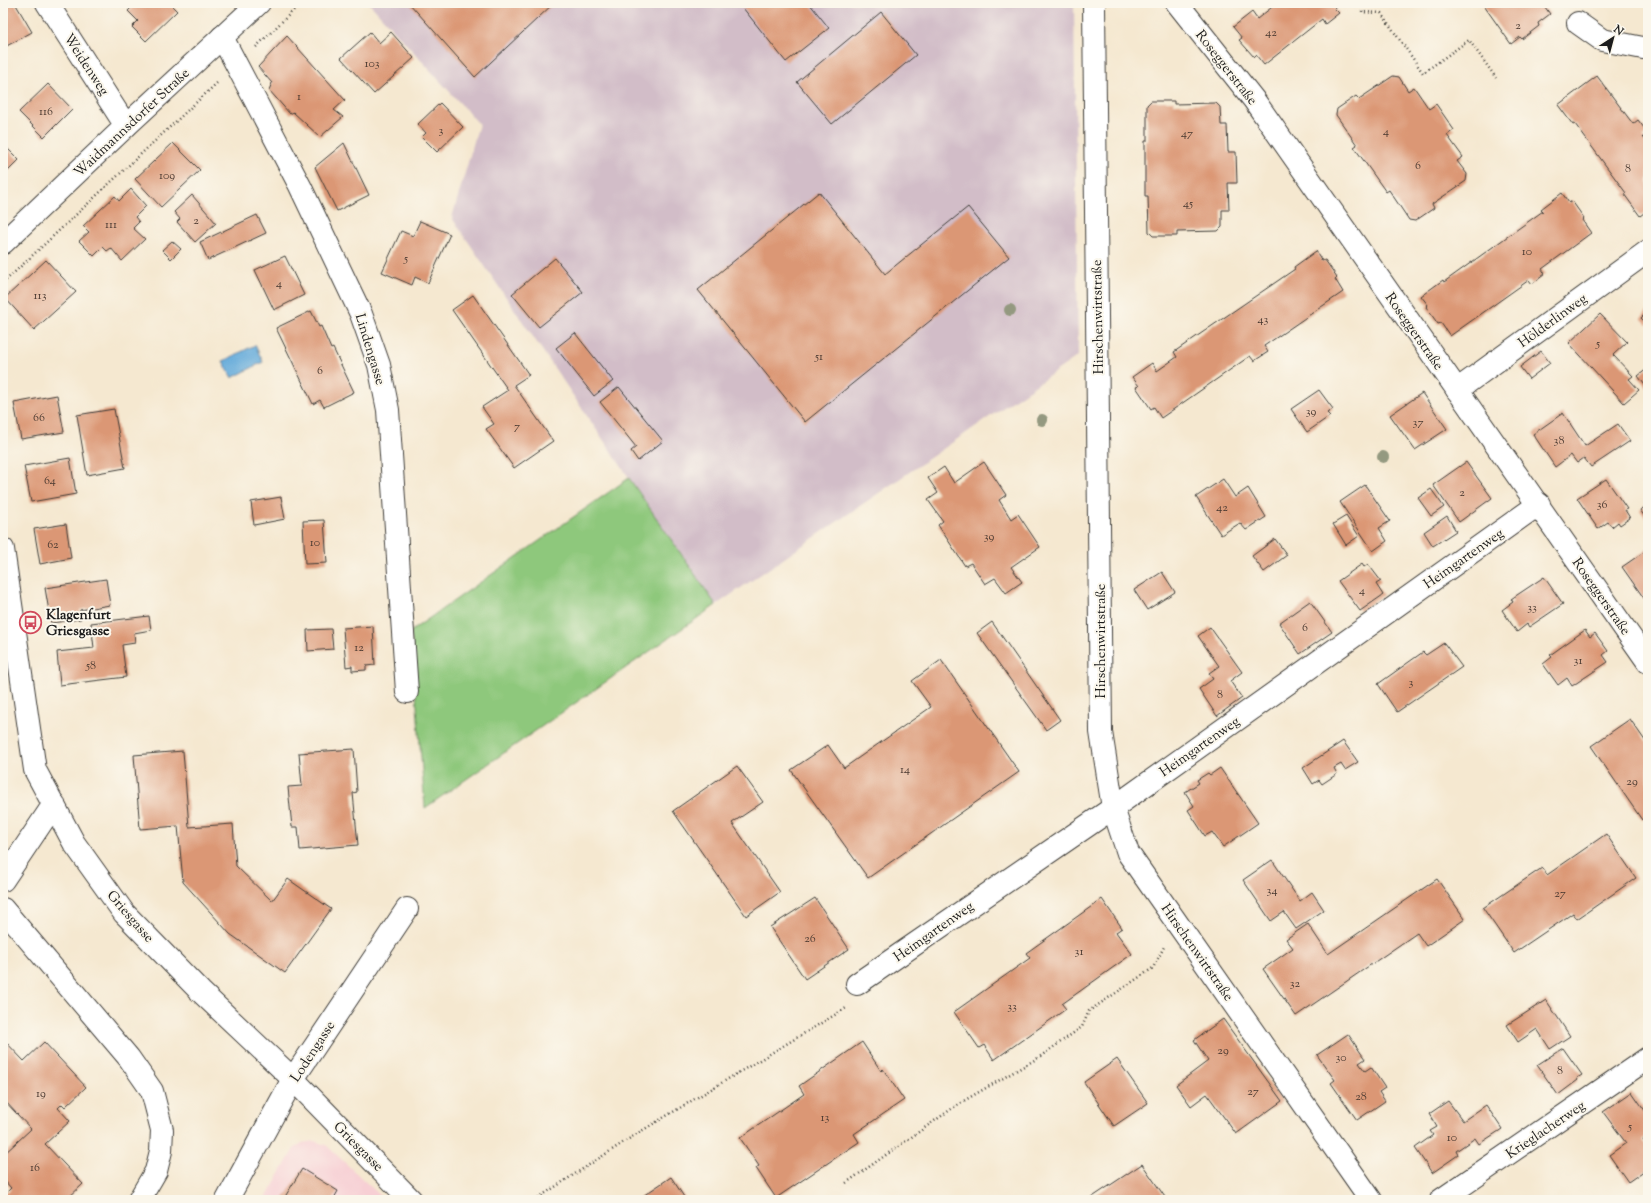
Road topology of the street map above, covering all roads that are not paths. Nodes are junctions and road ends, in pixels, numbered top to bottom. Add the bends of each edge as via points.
1 (47, 3) edge
2 (260, 3) edge
3 (1094, 3) edge
4 (1184, 5) edge
5 (1578, 23) dead end
6 (222, 37) junction
7 (1646, 50) edge
8 (126, 126) junction
9 (3, 243) edge
10 (1648, 251) edge
11 (1457, 390) junction
12 (1539, 504) junction
13 (3, 549) edge
14 (1648, 662) edge
15 (407, 692) dead end
16 (54, 804) junction
17 (1113, 808) junction
18 (3, 880) edge
19 (3, 909) edge
20 (407, 909) dead end
21 (854, 994) road end
22 (1648, 1058) edge
23 (293, 1079) junction
24 (139, 1200) edge
25 (227, 1200) edge
26 (411, 1200) edge
27 (1371, 1200) edge
28 (1441, 1200) edge

1 - 8 street, Weidenweg
2 - 6 street, Waidmannsdorfer Straße
3 - 17 street, Hirschenwirtstraße via 1101,732
4 - 11 street, Roseggerstraße via 1254,100
5 - 7 street via 1602,40
6 - 8 street, Waidmannsdorfer Straße
6 - 15 street, Lindengasse via 300,186 361,314 379,365 388,410
8 - 9 street, Waidmannsdorfer Straße
10 - 11 street, Hölderlinweg
11 - 12 street, Roseggerstraße
12 - 14 street, Roseggerstraße
12 - 17 street, Heimgartenweg
13 - 16 street, Griesgasse via 35,770
16 - 18 street
16 - 23 street, Griesgasse via 74,843 124,913 201,992
17 - 21 street, Heimgartenweg
17 - 27 street, Hirschenwirtstraße via 1128,853
19 - 24 street via 129,1058 152,1092 162,1130 161,1151 156,1171
20 - 23 street, Lodengasse
22 - 28 street, Krieglacherweg
23 - 25 street, Lodengasse
23 - 26 street, Griesgasse

